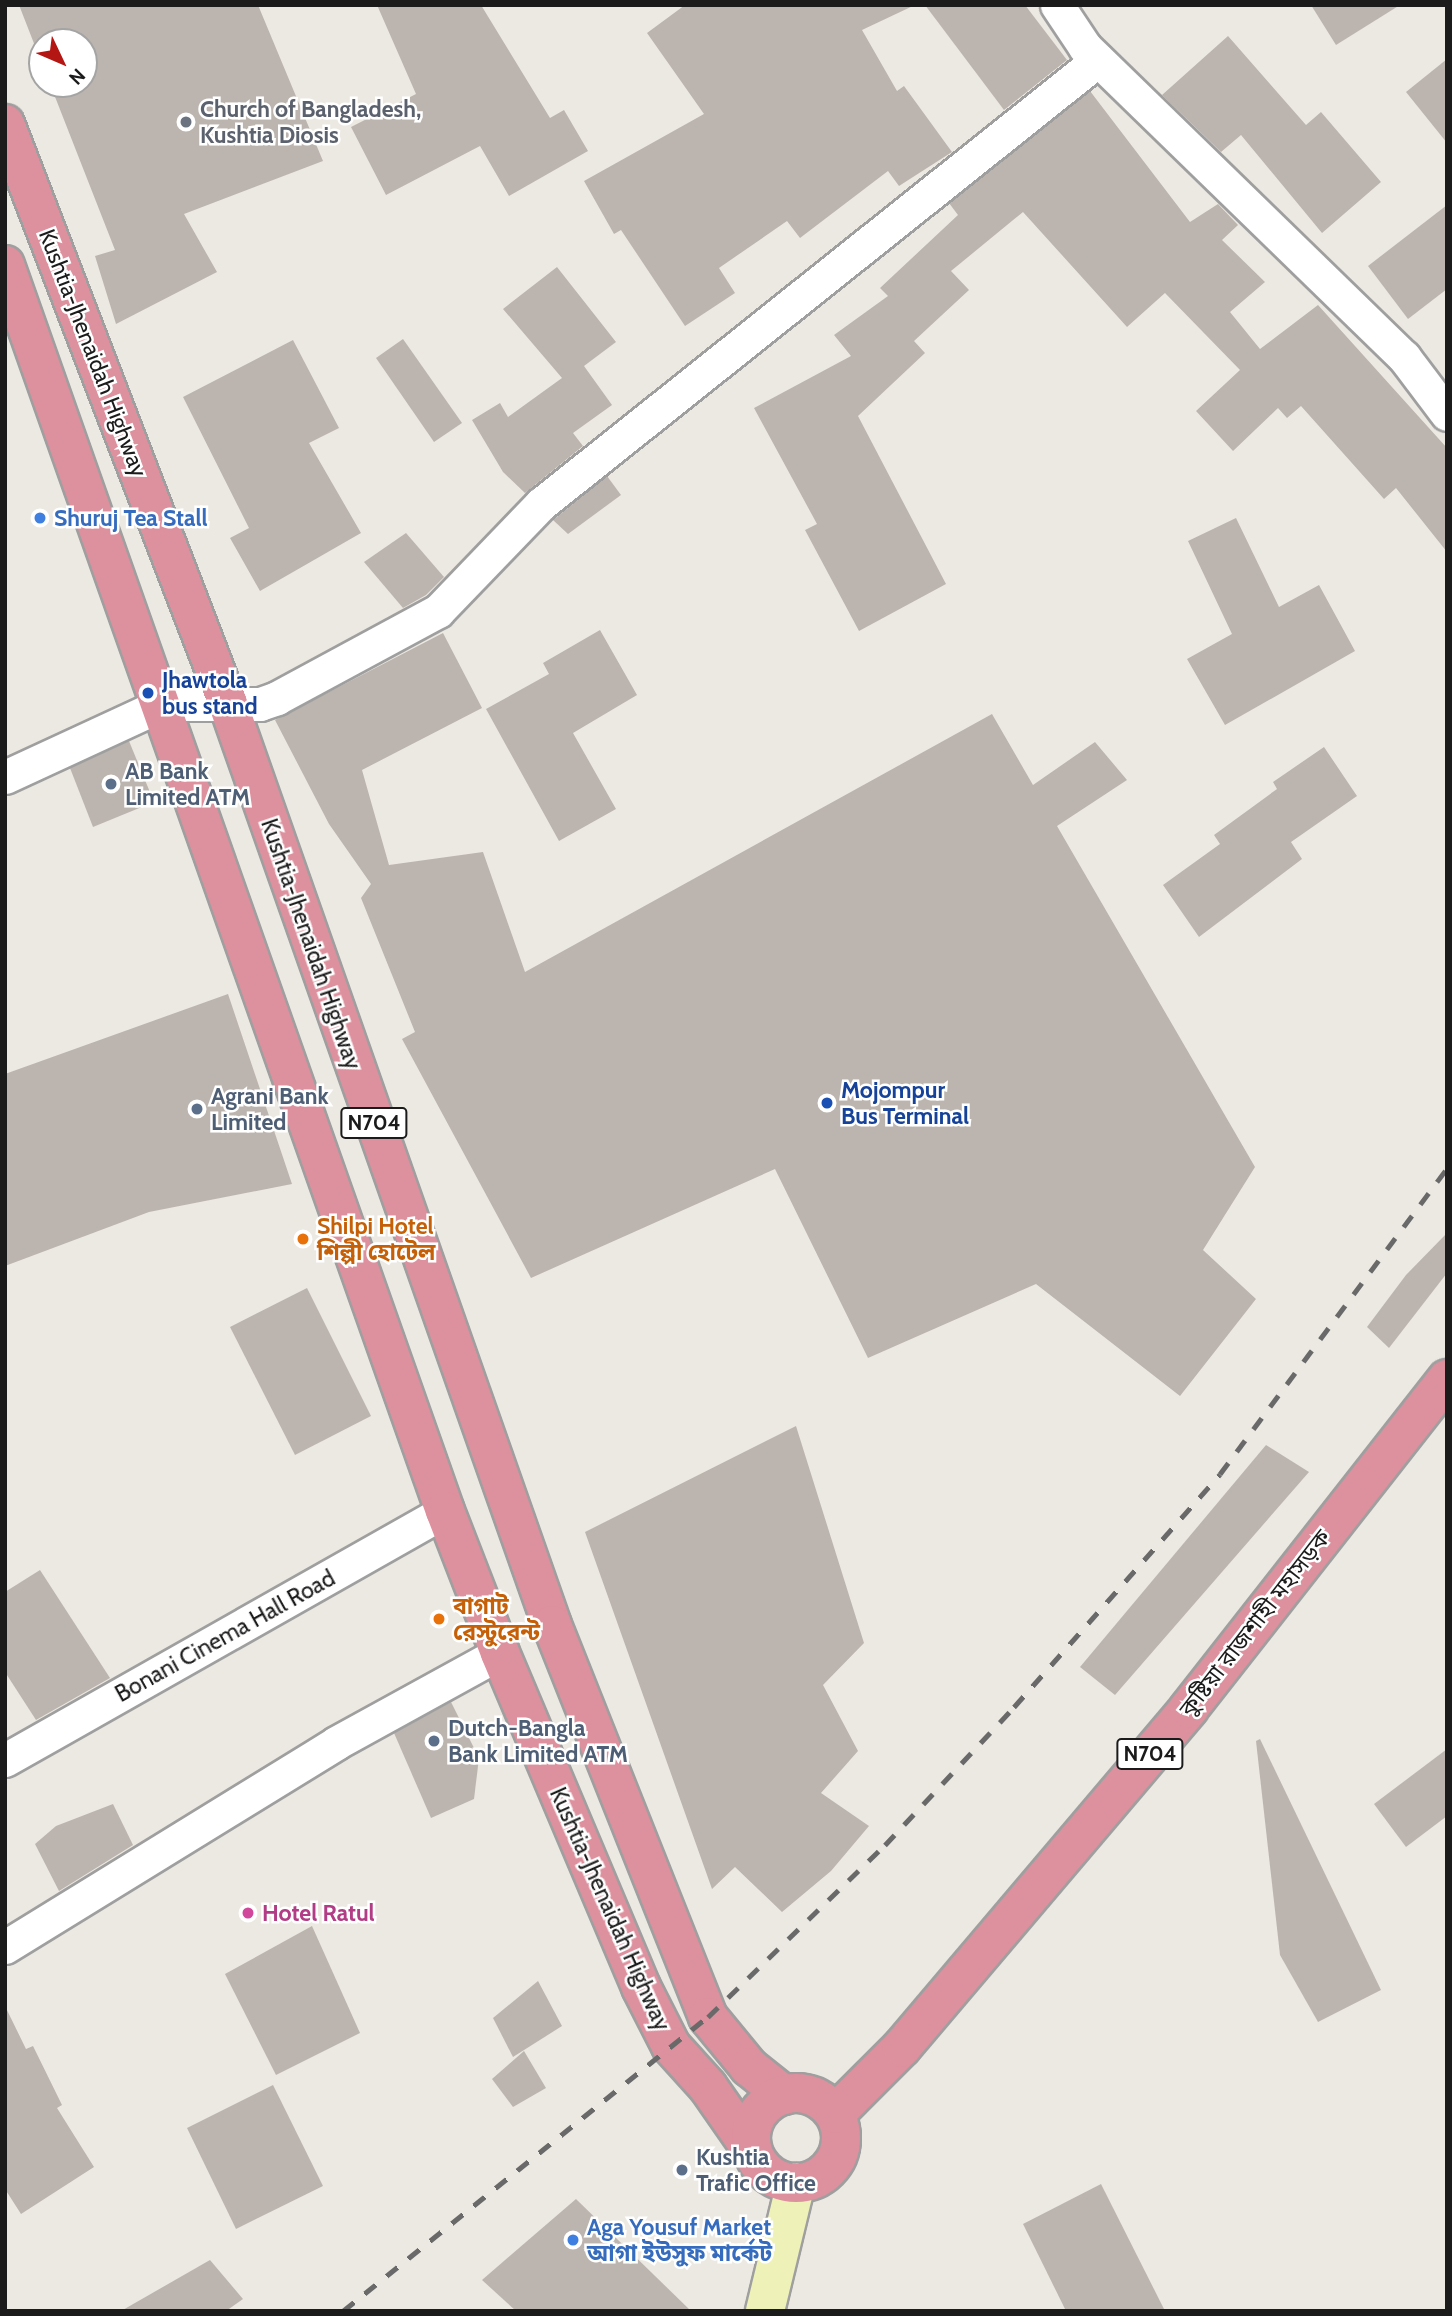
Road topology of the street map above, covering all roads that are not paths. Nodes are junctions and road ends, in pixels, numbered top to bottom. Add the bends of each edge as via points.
1 (1057, 5) edge
2 (1098, 60) junction
3 (5, 124) edge
4 (5, 265) edge
5 (1447, 414) edge
6 (227, 702) junction
7 (163, 704) junction
8 (5, 778) edge
9 (334, 1010) junction
10 (277, 1031) junction
11 (431, 1288) junction
12 (375, 1312) junction
13 (1447, 1379) edge
14 (446, 1511) junction
15 (500, 1653) junction
16 (604, 1755) junction
17 (5, 1760) edge
18 (554, 1782) junction
19 (5, 1947) edge
20 (784, 2095) junction
21 (835, 2114) junction
22 (752, 2150) junction
23 (796, 2183) junction
24 (765, 2311) edge

1 - 2 street
2 - 5 street via 1404,356
2 - 6 street via 541,504 438,611 277,698 260,705
3 - 6 highway, Kushtia-Jhenaidah Highway / N704
4 - 7 highway, Kushtia-Jhenaidah Highway / N704
6 - 7 street
6 - 9 highway, Kushtia-Jhenaidah Highway / N704
7 - 8 street
7 - 10 highway, Kushtia-Jhenaidah Highway / N704
9 - 10 highway
9 - 11 highway, Kushtia-Jhenaidah Highway / N704
10 - 12 highway, Kushtia-Jhenaidah Highway / N704
11 - 12 highway
11 - 16 highway, Kushtia-Jhenaidah Highway / N704 via 498,1482
12 - 14 highway, Kushtia-Jhenaidah Highway / N704
13 - 21 highway, কুষ্টিয়া রাজশাহী মহাসড়ক / N704 via 1180,1718 902,2047
14 - 15 highway, Kushtia-Jhenaidah Highway / N704
14 - 17 street, Bonani Cinema Hall Road
15 - 18 highway, Kushtia-Jhenaidah Highway / N704
15 - 19 street via 336,1744
16 - 18 highway
16 - 20 highway, Kushtia-Jhenaidah Highway / N704 via 708,2017 749,2067
18 - 22 highway, Kushtia-Jhenaidah Highway / N704 via 671,2046 708,2087
20 - 21 highway via 813,2096
20 - 22 highway via 760,2111 752,2124
21 - 23 highway via 841,2137 835,2160 819,2177
22 - 23 highway via 765,2171
23 - 24 main road

